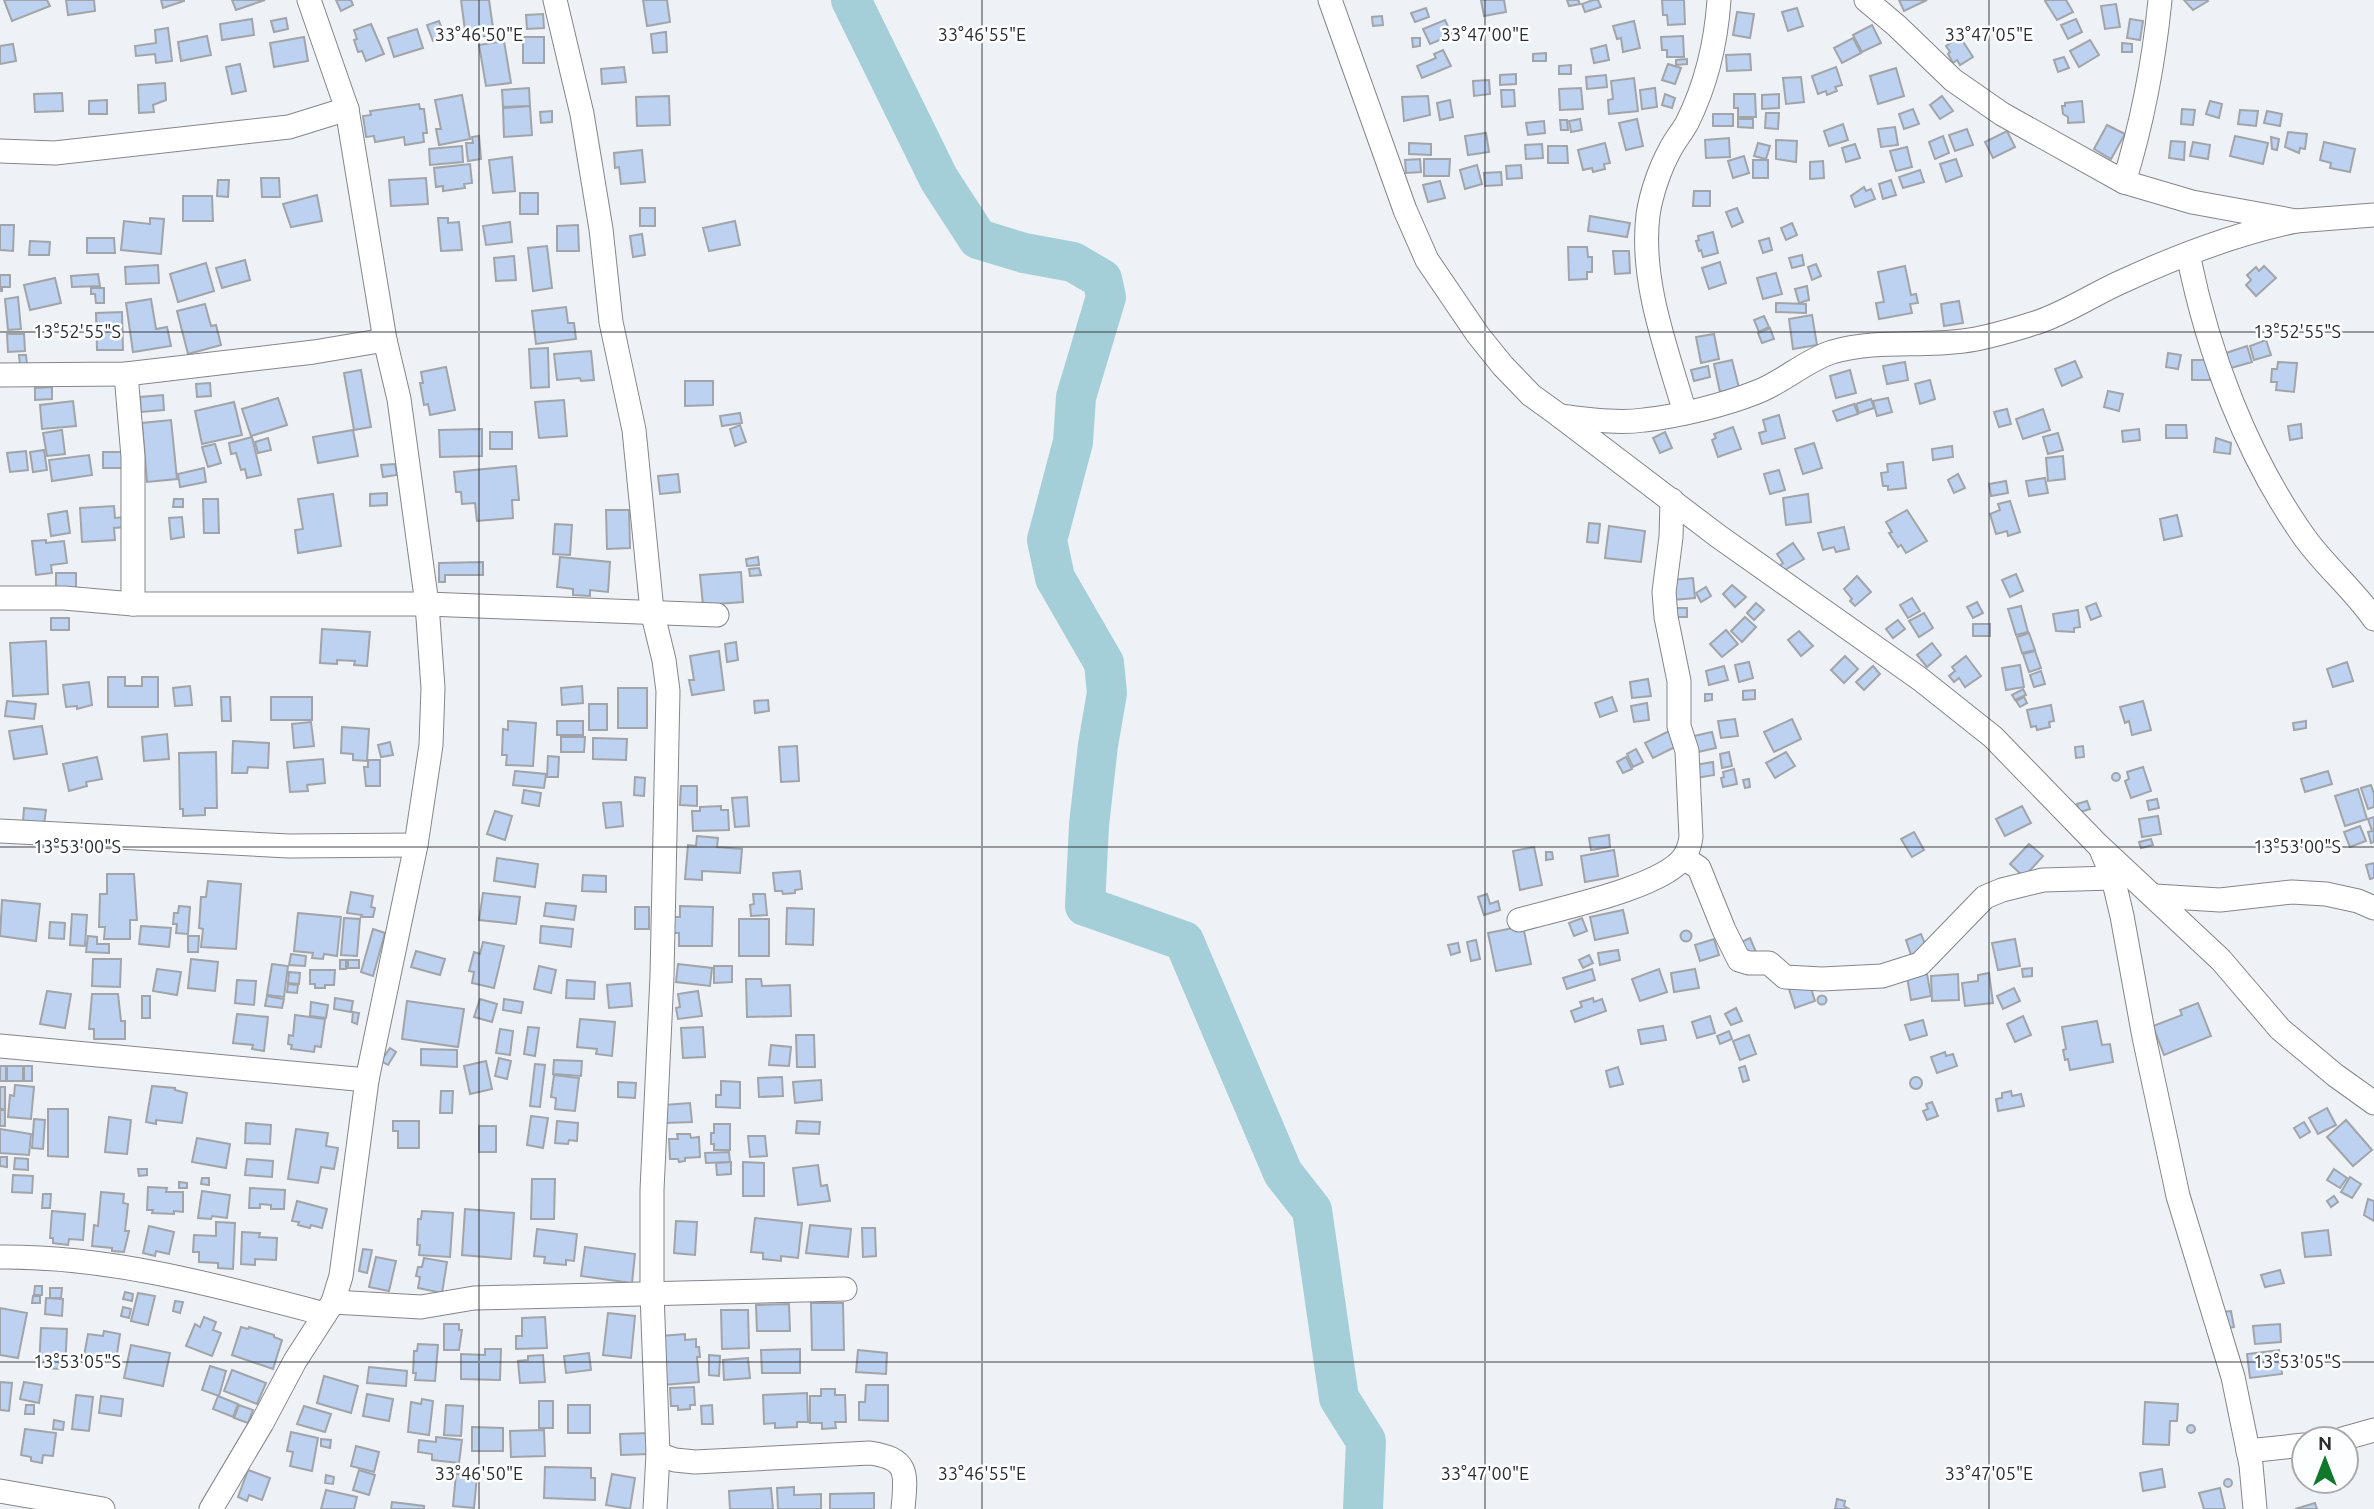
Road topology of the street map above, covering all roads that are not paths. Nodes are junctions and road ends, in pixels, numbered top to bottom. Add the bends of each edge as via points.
1 (309, 0) edge
2 (555, 0) edge
3 (1330, 0) edge
4 (1719, 0) edge
5 (1866, 0) edge
6 (2160, 0) edge
7 (347, 108) junction
8 (0, 151) edge
9 (2124, 182) junction
10 (2374, 215) edge
11 (2296, 221) junction
12 (2188, 254) junction
13 (385, 340) junction
14 (126, 374) junction
15 (0, 375) edge
16 (1685, 413) junction
17 (1560, 416) junction
18 (1672, 500) junction
19 (0, 598) edge
20 (132, 604) junction
21 (427, 604) junction
22 (652, 611) junction
23 (717, 615) dead end
24 (2374, 619) edge
25 (0, 831) edge
26 (416, 845) junction
27 (2098, 845) junction
28 (1684, 858) junction
29 (2113, 878) junction
30 (2155, 896) junction
31 (2374, 908) edge
32 (1519, 920) dead end
33 (0, 1046) edge
34 (368, 1080) junction
35 (2374, 1103) edge
36 (0, 1257) edge
37 (845, 1289) dead end
38 (652, 1293) junction
39 (329, 1308) junction
40 (2290, 1446) edge
41 (2248, 1451) junction
42 (658, 1454) junction
43 (0, 1491) edge
44 (103, 1509) edge
45 (211, 1509) edge
46 (655, 1509) edge
47 (903, 1509) edge
48 (2255, 1509) edge

1 - 7 street
2 - 22 street via 582,114 611,322 634,430
3 - 17 street via 1427,260 1503,366
4 - 16 street via 1704,85 1670,151 1648,214 1655,307
5 - 9 street via 1953,80 2002,114
6 - 9 street
7 - 8 street via 289,127 55,153
7 - 13 street
9 - 11 street via 2192,202
10 - 11 street
11 - 12 street
12 - 16 street via 2040,322 1962,342 1852,347 1796,369 1759,392
12 - 24 street via 2206,331 2268,478 2305,538
13 - 14 street
13 - 21 street via 403,424
14 - 15 street
14 - 20 street via 132,457
16 - 17 street via 1643,421
17 - 18 street
18 - 27 street via 1993,737
18 - 28 street via 1664,592 1687,760 1691,836
19 - 20 street
20 - 21 street
21 - 22 street
21 - 26 street via 433,688 431,745
22 - 23 street
22 - 38 street via 668,691
25 - 26 street via 289,846
26 - 34 street
27 - 29 street
27 - 30 street
28 - 29 street via 1699,868 1739,960 1769,963 1785,977 1822,979 1882,976 1920,964 1985,897 2001,890 2043,880
28 - 32 street via 1638,886
29 - 41 street via 2178,1196 2233,1377
30 - 31 street via 2220,900 2292,892 2326,894
30 - 35 street via 2221,960 2280,1029
33 - 34 street
34 - 39 street via 341,1276
36 - 39 street via 127,1267
37 - 38 street
38 - 39 street
38 - 42 street
39 - 45 street
40 - 41 street
41 - 48 street
42 - 46 street
42 - 47 street via 695,1462 870,1453 887,1456 900,1463 906,1475
43 - 44 street

